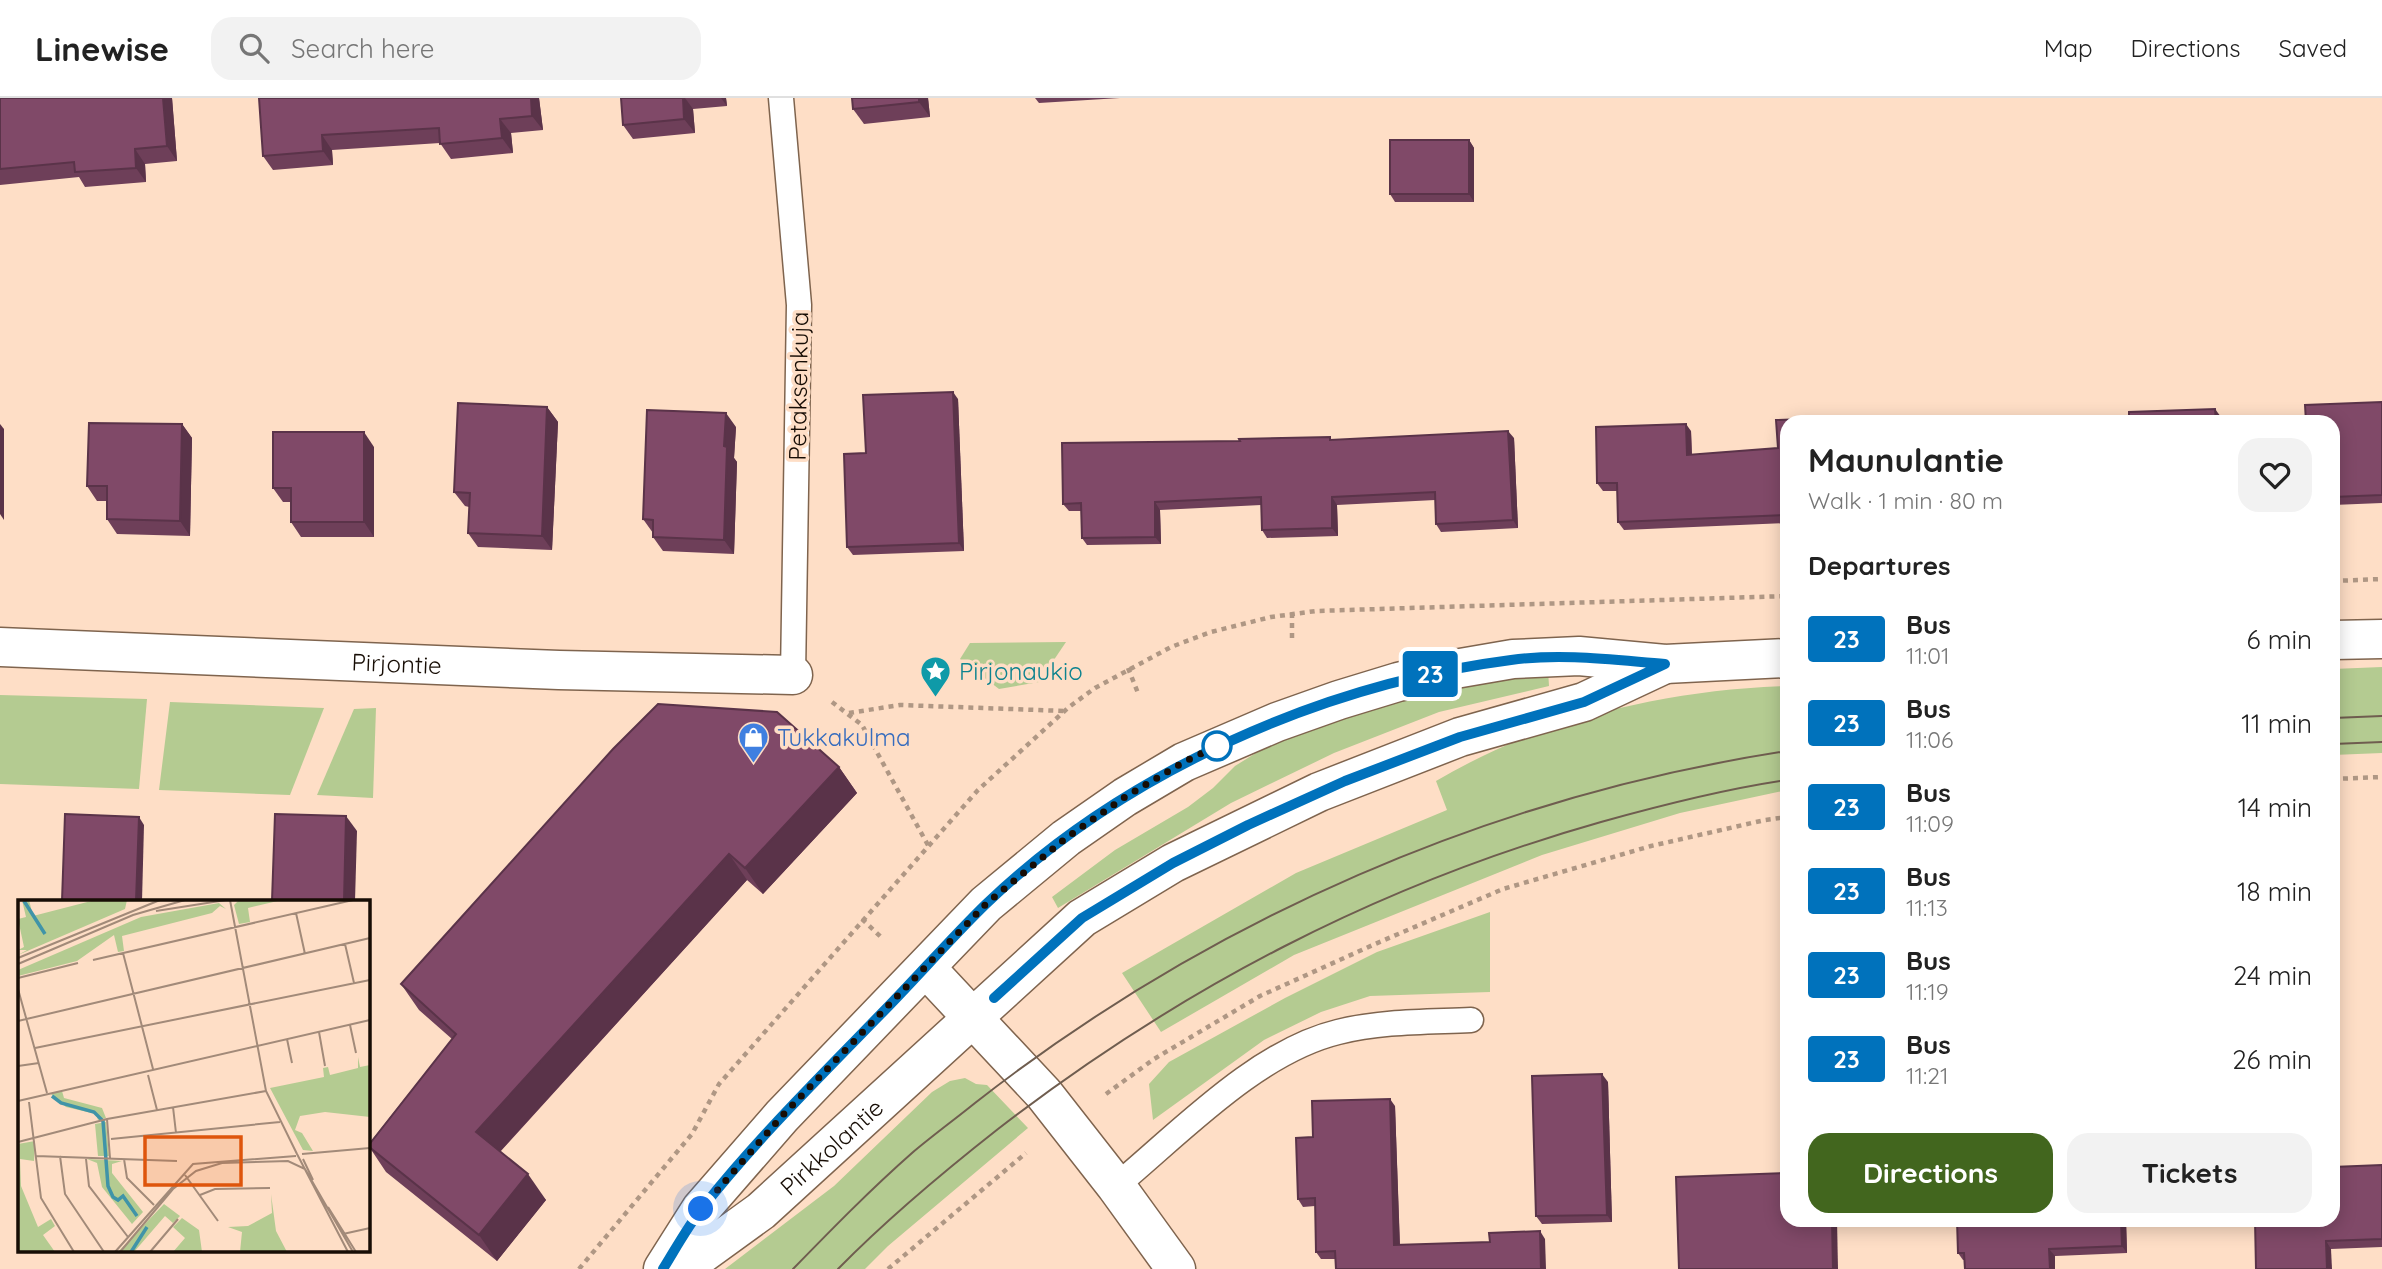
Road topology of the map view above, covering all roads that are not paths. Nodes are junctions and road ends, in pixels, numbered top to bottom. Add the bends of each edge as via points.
1 (781, 98) edge
2 (2382, 639) edge
3 (2340, 640) edge
4 (0, 647) edge
5 (1780, 659) edge
6 (1665, 664) junction
7 (793, 675) joint
8 (926, 968) junction
9 (974, 1017) junction
10 (1471, 1020) dead end
11 (1116, 1186) junction
12 (663, 1269) edge
13 (681, 1269) edge
14 (1176, 1269) edge

1 - 7 lane, Petaksenkuja via 799,305
2 - 3 main road
4 - 7 main road, Pirjontie
5 - 6 main road
6 - 8 main road via 1579,656 1513,659 1449,670 1339,700 1216,746 1125,797 1066,838 986,904
6 - 9 main road via 1584,702 1460,737 1345,781 1173,863 1082,918
8 - 9 main road
8 - 12 main road, Pirkkolantie via 782,1116 701,1209
9 - 11 main road via 1044,1094
9 - 13 main road, Pirkkolantie via 761,1212
10 - 11 lane via 1373,1024 1335,1032 1290,1051 1246,1076
11 - 14 main road

